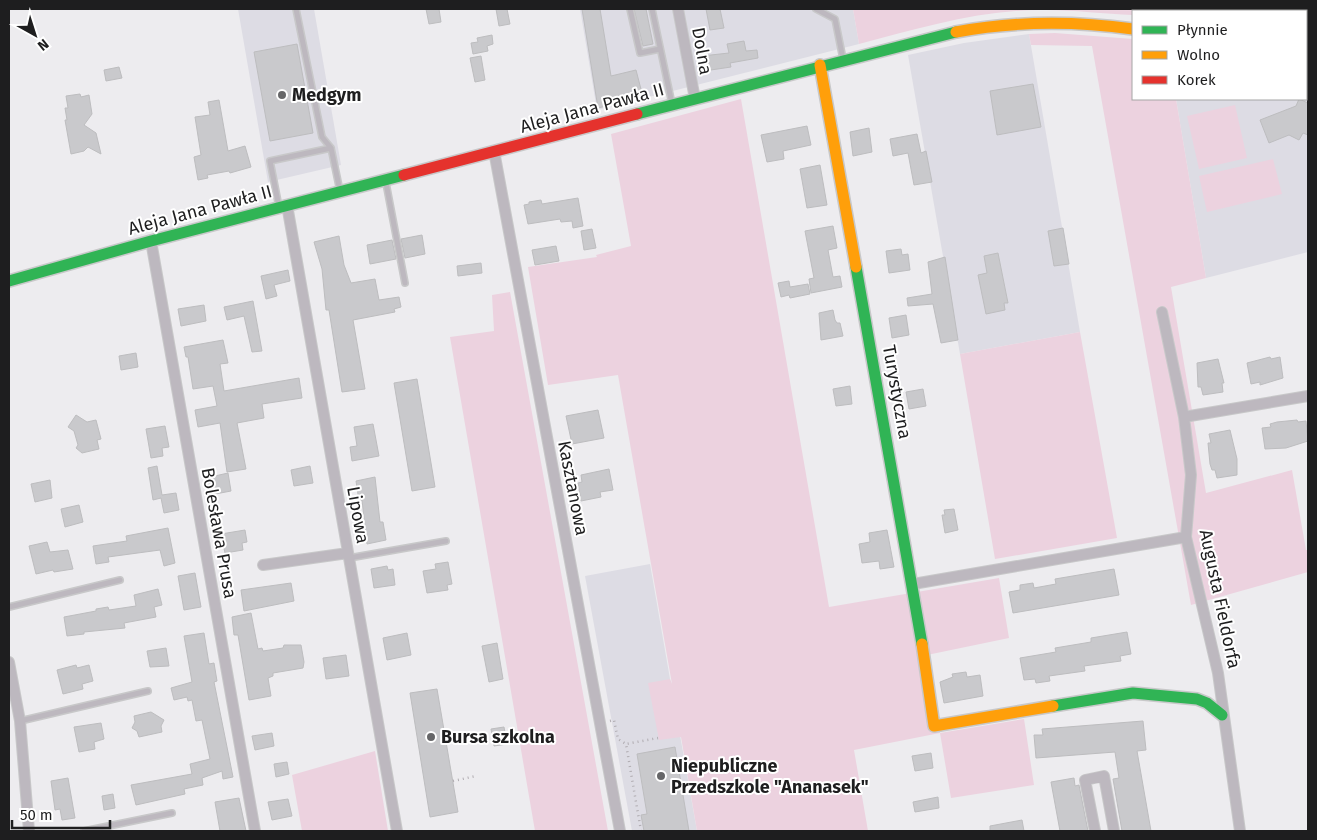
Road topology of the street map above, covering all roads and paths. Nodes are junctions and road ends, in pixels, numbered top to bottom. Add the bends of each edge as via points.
1 (296, 9) edge
2 (630, 9) edge
3 (652, 9) edge
4 (678, 9) edge
5 (816, 9) edge
6 (1132, 29) edge
7 (660, 50) junction
8 (844, 60) junction
9 (820, 65) junction
10 (695, 99) junction
11 (672, 105) junction
12 (331, 148) junction
13 (494, 152) junction
14 (385, 180) junction
15 (340, 192) junction
16 (283, 206) junction
17 (151, 241) junction
18 (64, 264) junction
19 (9, 275) edge
20 (9, 281) edge
21 (405, 283) dead end
22 (1162, 312) dead end
23 (1308, 396) edge
24 (1184, 417) junction
25 (1186, 537) junction
26 (446, 541) dead end
27 (349, 556) junction
28 (263, 566) dead end
29 (120, 580) dead end
30 (913, 584) junction
31 (9, 607) edge
32 (9, 662) edge
33 (148, 691) dead end
34 (1222, 715) junction
35 (20, 721) junction
36 (600, 723) junction
37 (658, 738) dead end
38 (626, 744) junction
39 (476, 776) dead end
40 (453, 781) dead end
41 (172, 813) dead end
42 (29, 831) edge
43 (84, 831) edge
44 (255, 831) edge
45 (397, 831) edge
46 (620, 831) edge
47 (641, 831) edge
48 (1095, 831) edge
49 (1114, 831) edge
50 (1240, 831) edge

1 - 12 lane via 322,137
2 - 7 lane via 640,54
3 - 7 lane
4 - 10 street, Dolna
5 - 8 lane via 835,18
6 - 8 street, Aleja Jana Pawła II via 1040,22 994,25
7 - 11 lane
8 - 9 street, Aleja Jana Pawła II
9 - 10 street, Aleja Jana Pawła II
9 - 30 street, Turystyczna
10 - 11 street, Aleja Jana Pawła II
11 - 13 street, Aleja Jana Pawła II
12 - 15 lane
12 - 16 lane via 270,161
13 - 14 street, Aleja Jana Pawła II
13 - 36 street, Kasztanowa
14 - 15 street, Aleja Jana Pawła II
14 - 21 lane
15 - 16 street, Aleja Jana Pawła II
16 - 17 street, Aleja Jana Pawła II
16 - 27 street, Lipowa
17 - 18 street, Aleja Jana Pawła II
17 - 44 street, Bolesława Prusa
18 - 19 street, Aleja Jana Pawła II
18 - 20 street, Aleja Jana Pawła II
22 - 24 street, Augusta Fieldorfa
23 - 24 street
24 - 25 street, Augusta Fieldorfa via 1191,475
25 - 30 street
25 - 34 street, Augusta Fieldorfa via 1218,673
26 - 27 lane
27 - 28 street
27 - 45 street, Lipowa
29 - 31 lane
30 - 34 street, Turystyczna via 934,726 1133,693 1197,700 1207,703
32 - 35 street
33 - 35 lane
34 - 50 street, Augusta Fieldorfa
35 - 42 street
36 - 38 path via 614,720 618,739
36 - 46 street, Kasztanowa
37 - 38 path
38 - 47 path
39 - 40 path
41 - 43 lane
48 - 49 street via 1085,780 1104,776

